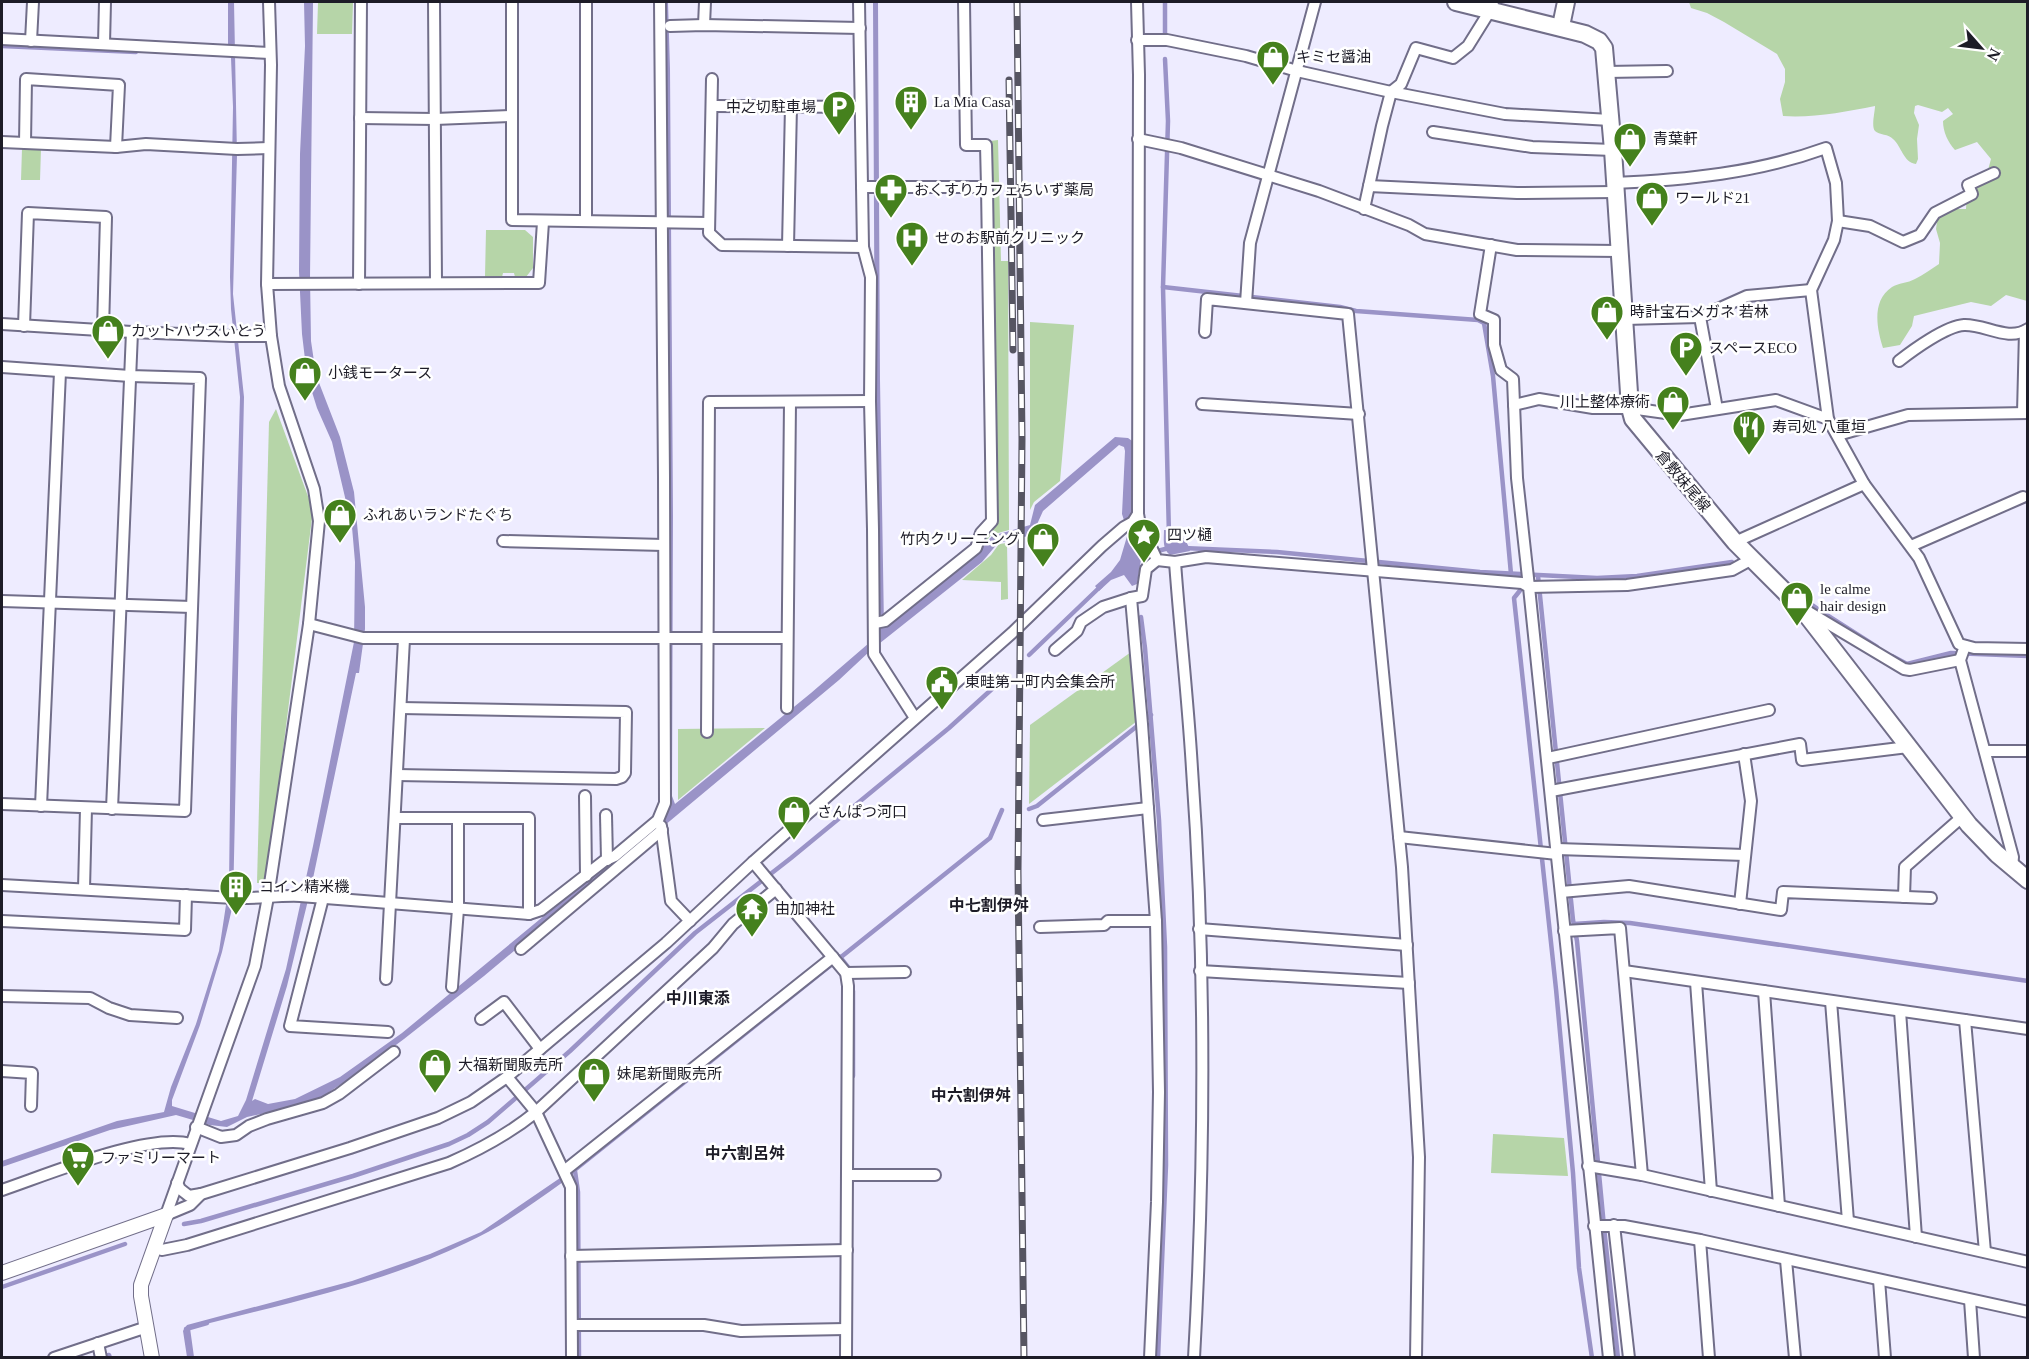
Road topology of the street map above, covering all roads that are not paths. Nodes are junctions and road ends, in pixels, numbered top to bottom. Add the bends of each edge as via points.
1 (33, 2) edge
2 (105, 2) edge
3 (269, 2) edge
4 (361, 2) edge
5 (434, 2) edge
6 (512, 2) edge
7 (586, 2) edge
8 (660, 2) edge
9 (705, 2) edge
10 (859, 2) edge
11 (964, 2) edge
12 (1137, 2) edge
13 (1315, 2) edge
14 (1456, 2) edge
15 (1566, 2) edge
16 (1492, 5) edge
17 (704, 25) junction
18 (670, 26) dead end
19 (1561, 26) junction
20 (860, 28) junction
21 (2, 39) edge
22 (1137, 40) junction
23 (31, 41) junction
24 (104, 44) junction
25 (270, 53) junction
26 (1296, 71) junction
27 (1667, 71) dead end
28 (1606, 72) junction
29 (712, 79) dead end
30 (1392, 92) junction
31 (712, 106) junction
32 (791, 106) junction
33 (860, 107) junction
34 (512, 116) junction
35 (360, 118) junction
36 (435, 119) junction
37 (1610, 120) junction
38 (1433, 132) dead end
39 (1138, 139) junction
40 (2, 142) edge
41 (25, 143) junction
42 (116, 147) junction
43 (269, 148) junction
44 (1613, 150) junction
45 (1994, 173) dead end
46 (1269, 176) junction
47 (1369, 186) junction
48 (987, 187) junction
49 (1614, 187) junction
50 (871, 188) junction
51 (1364, 209) junction
52 (586, 221) junction
53 (1838, 221) junction
54 (543, 222) junction
55 (666, 222) junction
56 (709, 223) junction
57 (788, 246) junction
58 (1491, 246) junction
59 (863, 247) junction
60 (1618, 251) junction
61 (436, 283) junction
62 (267, 284) junction
63 (359, 284) junction
64 (1811, 290) junction
65 (1246, 298) junction
66 (1701, 316) junction
67 (1624, 319) junction
68 (2, 324) edge
69 (24, 326) junction
70 (103, 330) junction
71 (2026, 330) edge
72 (132, 332) junction
73 (1205, 333) dead end
74 (271, 336) junction
75 (1899, 361) dead end
76 (2, 367) edge
77 (60, 372) junction
78 (130, 376) junction
79 (870, 401) junction
80 (790, 402) junction
81 (1202, 404) dead end
82 (1514, 405) junction
83 (1630, 408) junction
84 (1717, 409) junction
85 (2025, 413) edge
86 (1359, 414) junction
87 (1828, 420) junction
88 (1838, 435) junction
89 (1864, 484) junction
90 (2023, 497) dead end
91 (1132, 521) junction
92 (503, 541) dead end
93 (1735, 542) junction
94 (664, 545) junction
95 (1911, 546) junction
96 (1154, 554) junction
97 (1752, 559) junction
98 (1175, 562) junction
99 (1373, 564) junction
100 (1532, 582) junction
101 (1131, 598) junction
102 (2, 601) edge
103 (50, 602) junction
104 (120, 604) junction
105 (192, 607) junction
106 (1802, 609) junction
107 (879, 623) junction
108 (309, 624) junction
109 (708, 638) junction
110 (404, 639) junction
111 (668, 639) junction
112 (787, 639) junction
113 (2028, 649) edge
114 (1055, 651) dead end
115 (1963, 653) junction
116 (400, 708) junction
117 (788, 708) dead end
118 (1769, 711) dead end
119 (915, 718) junction
120 (707, 732) dead end
121 (1908, 747) junction
122 (1985, 751) junction
123 (2028, 751) edge
124 (1744, 754) junction
125 (1554, 756) junction
126 (397, 775) junction
127 (1557, 790) junction
128 (585, 796) dead end
129 (2, 804) edge
130 (41, 806) junction
131 (86, 808) junction
132 (1149, 808) junction
133 (112, 809) junction
134 (606, 815) dead end
135 (1962, 817) junction
136 (395, 818) junction
137 (458, 818) junction
138 (1043, 820) dead end
139 (661, 825) junction
140 (1400, 837) junction
141 (1561, 850) junction
142 (1745, 855) junction
143 (607, 860) junction
144 (753, 862) junction
145 (2012, 867) junction
146 (585, 876) junction
147 (2028, 880) edge
148 (2, 885) edge
149 (84, 889) junction
150 (776, 889) junction
151 (1567, 892) junction
152 (186, 895) junction
153 (268, 897) junction
154 (1904, 897) junction
155 (323, 898) junction
156 (1931, 898) dead end
157 (390, 904) junction
158 (1740, 904) junction
159 (458, 909) junction
160 (528, 914) junction
161 (550, 915) junction
162 (2, 921) edge
163 (690, 921) junction
164 (1156, 921) junction
165 (1040, 927) dead end
166 (1199, 929) junction
167 (1571, 930) junction
168 (1407, 945) junction
169 (521, 949) dead end
170 (843, 967) junction
171 (1200, 971) junction
172 (1624, 971) junction
173 (905, 972) dead end
174 (386, 979) dead end
175 (1696, 982) junction
176 (1409, 983) junction
177 (452, 987) dead end
178 (1764, 992) junction
179 (2, 996) edge
180 (1831, 1001) junction
181 (1900, 1011) junction
182 (177, 1018) dead end
183 (481, 1018) dead end
184 (1965, 1020) junction
185 (2028, 1029) edge
186 (388, 1032) dead end
187 (540, 1049) junction
188 (394, 1052) dead end
189 (2, 1071) edge
190 (507, 1077) junction
191 (31, 1106) dead end
192 (536, 1112) junction
193 (196, 1127) junction
194 (190, 1144) junction
195 (1595, 1167) junction
196 (566, 1175) junction
197 (851, 1175) junction
198 (935, 1175) dead end
199 (1642, 1175) junction
200 (177, 1183) junction
201 (2, 1190) edge
202 (1712, 1191) junction
203 (201, 1194) junction
204 (1779, 1206) junction
205 (166, 1215) junction
206 (1848, 1221) junction
207 (1604, 1226) junction
208 (1916, 1237) junction
209 (1700, 1240) junction
210 (154, 1247) junction
211 (847, 1250) junction
212 (1985, 1252) junction
213 (576, 1256) junction
214 (1786, 1260) junction
215 (2028, 1262) edge
216 (2, 1273) edge
217 (1879, 1280) junction
218 (1970, 1300) junction
219 (2028, 1312) edge
220 (577, 1325) junction
221 (147, 1327) junction
222 (846, 1329) junction
223 (98, 1343) junction
224 (54, 1358) edge
225 (101, 1358) edge
226 (153, 1358) edge
227 (572, 1358) edge
228 (846, 1358) edge
229 (1150, 1358) edge
230 (1194, 1358) edge
231 (1416, 1358) edge
232 (1609, 1358) edge
233 (1629, 1358) edge
234 (1709, 1358) edge
235 (1795, 1358) edge
236 (1885, 1358) edge
237 (1974, 1358) edge

1 - 23 street
2 - 24 street
3 - 25 street
4 - 35 street
5 - 36 street
6 - 34 street
7 - 52 street
8 - 55 street
9 - 17 street
10 - 20 street
11 - 48 street via 966,145 986,145
12 - 22 street
13 - 26 street
14 - 16 main road
15 - 19 main road
16 - 19 main road
16 - 30 street via 1468,46 1453,58 1416,48 1401,84
17 - 18 street
17 - 20 street
19 - 28 main road, 倉敷妹尾線 via 1599,40 1604,48
20 - 33 street
21 - 23 street
22 - 26 street via 1167,40
22 - 39 street
23 - 24 street
24 - 25 street
25 - 43 street
26 - 30 street
26 - 46 street
27 - 28 street
28 - 37 main road, 倉敷妹尾線
29 - 31 street
30 - 37 street via 1505,114
30 - 47 street
31 - 32 street
31 - 56 street
32 - 33 street
32 - 57 street
33 - 50 street
34 - 36 street
34 - 54 street via 512,220
35 - 36 street
35 - 63 street
36 - 61 street
37 - 44 main road, 倉敷妹尾線
38 - 44 street via 1532,147
39 - 46 street via 1167,144
39 - 91 street
40 - 41 street
41 - 42 street
41 - 42 street via 26,79 119,85
42 - 43 street via 146,144
43 - 62 street
44 - 49 main road, 倉敷妹尾線
45 - 53 street via 1968,185 1972,194 1935,213 1920,235 1902,242 1870,226
46 - 51 street
46 - 65 street via 1250,243
47 - 49 street via 1517,193
47 - 51 street
48 - 50 street
48 - 107 street via 992,521 981,533 976,548
49 - 53 street via 1736,172 1789,161 1826,148 1836,183
49 - 60 main road, 倉敷妹尾線
50 - 59 street
51 - 58 street via 1425,234
52 - 54 street
52 - 55 street
53 - 64 street via 1834,240
54 - 61 street via 539,283
55 - 56 street
55 - 94 street
56 - 57 street via 709,233 722,245
57 - 59 street
58 - 60 street
58 - 82 street via 1480,314 1494,320 1494,345 1502,370 1513,379
59 - 79 street via 871,277
60 - 67 main road, 倉敷妹尾線
61 - 63 street
62 - 63 street
62 - 74 street
64 - 66 street via 1747,296
64 - 87 street
65 - 73 street via 1207,299
65 - 86 street via 1348,314
66 - 67 street
66 - 84 street
67 - 83 main road, 倉敷妹尾線
68 - 69 street
69 - 70 street
69 - 70 street via 28,213 106,217
70 - 72 street
71 - 75 street via 2019,334 1965,325 1941,334
71 - 85 street
72 - 74 street
72 - 78 street
74 - 108 street via 279,386 314,489 319,521
76 - 77 street
77 - 78 street
77 - 103 street
78 - 104 street
78 - 105 street via 200,378
79 - 80 street
79 - 107 street
80 - 109 street via 709,402
80 - 112 street
81 - 86 street
82 - 83 street via 1539,399 1593,408
82 - 100 street via 1517,478
83 - 84 street via 1680,415
83 - 93 main road, 倉敷妹尾線 via 1646,438
84 - 87 street via 1776,400
85 - 88 street via 1908,415
86 - 99 street
87 - 88 street
88 - 89 street
89 - 93 street
89 - 95 street
90 - 95 street
91 - 96 street
91 - 119 street
92 - 94 street
93 - 97 main road, 倉敷妹尾線
94 - 111 street
95 - 115 street
96 - 98 street
96 - 101 street via 1146,569 1142,596
97 - 100 street via 1732,570 1627,585
97 - 106 main road, 倉敷妹尾線
98 - 99 street via 1206,557
98 - 166 street via 1192,768
99 - 100 street
99 - 140 street
100 - 125 street
101 - 114 street via 1103,607 1082,622
101 - 132 street
102 - 103 street
103 - 104 street
103 - 130 street
104 - 105 street
104 - 133 street
105 - 133 street via 184,811
106 - 115 street via 1904,669
106 - 121 main road, 倉敷妹尾線
107 - 119 street via 873,638 874,654
108 - 110 street via 358,637
108 - 153 street
109 - 111 street
109 - 112 street
109 - 120 street
110 - 111 street
110 - 116 street
111 - 139 street via 665,805
112 - 117 street
113 - 115 street via 1974,648
115 - 122 street
116 - 126 street
116 - 126 street via 626,712 625,773 616,779
118 - 125 street
119 - 144 street
121 - 124 street via 1802,760 1800,744
121 - 135 main road, 倉敷妹尾線
122 - 123 street
122 - 145 street via 2013,858
124 - 127 street
124 - 142 street via 1751,801
125 - 127 street
126 - 136 street
127 - 141 street
128 - 146 street
129 - 130 street
130 - 131 street
131 - 133 street
131 - 149 street
132 - 138 street
132 - 164 street
134 - 143 street
135 - 145 main road, 倉敷妹尾線
135 - 154 street via 1905,867
136 - 137 street
136 - 157 street
137 - 159 street
137 - 160 street via 529,818
139 - 143 street
139 - 161 street
139 - 163 street via 671,901
140 - 141 street via 1540,852
140 - 168 street
141 - 142 street
141 - 151 street
142 - 158 street
143 - 146 street
144 - 150 street
144 - 163 street
145 - 147 main road, 倉敷妹尾線
146 - 161 street
148 - 149 street
149 - 152 street
150 - 170 street
150 - 192 street via 733,924 713,948
151 - 158 street via 1629,886
151 - 167 street
152 - 153 street
152 - 162 street via 184,930
153 - 155 street
153 - 193 street via 255,966
154 - 156 street
154 - 158 street via 1784,892 1782,910
155 - 157 street
155 - 186 street via 290,1026
157 - 159 street
157 - 174 street
159 - 160 street
159 - 177 street
160 - 161 street
161 - 169 street
163 - 187 street
164 - 165 street
164 - 229 street via 1159,1092
166 - 168 street
166 - 171 street
167 - 172 street via 1620,928
167 - 195 street
168 - 176 street
170 - 173 street
170 - 196 street
170 - 197 street via 848,986
171 - 176 street
171 - 230 street via 1202,1120
172 - 175 street
172 - 199 street
175 - 178 street
175 - 202 street
176 - 231 street via 1419,1157
178 - 180 street
178 - 204 street
179 - 182 street via 90,998 130,1015
180 - 181 street
180 - 206 street
181 - 184 street
181 - 208 street
183 - 187 street via 504,1002
184 - 185 street
184 - 212 street
187 - 190 street
188 - 193 street via 323,1103 267,1119 236,1135 221,1137
189 - 191 street via 32,1072
190 - 192 street
190 - 203 street via 471,1102 438,1118
192 - 196 street
192 - 210 street via 485,1147 449,1163 187,1245 162,1250
193 - 194 street
194 - 200 street
194 - 201 street via 169,1142 124,1149
195 - 199 street
195 - 207 street
196 - 213 street via 571,1187
197 - 198 street
197 - 211 street
199 - 202 street
200 - 203 street via 189,1196
200 - 205 street
202 - 204 street
203 - 205 street via 190,1205
204 - 206 street
205 - 210 street
205 - 216 street
206 - 208 street
207 - 209 street
207 - 232 street
207 - 233 street
208 - 212 street
209 - 214 street
209 - 234 street
210 - 221 street via 141,1285
211 - 213 street
211 - 222 street
212 - 215 street
213 - 220 street
214 - 217 street
214 - 235 street
217 - 218 street
217 - 236 street
218 - 219 street
218 - 237 street
220 - 222 street
220 - 227 street
221 - 223 street
221 - 226 street
222 - 228 street
223 - 224 street
223 - 225 street

